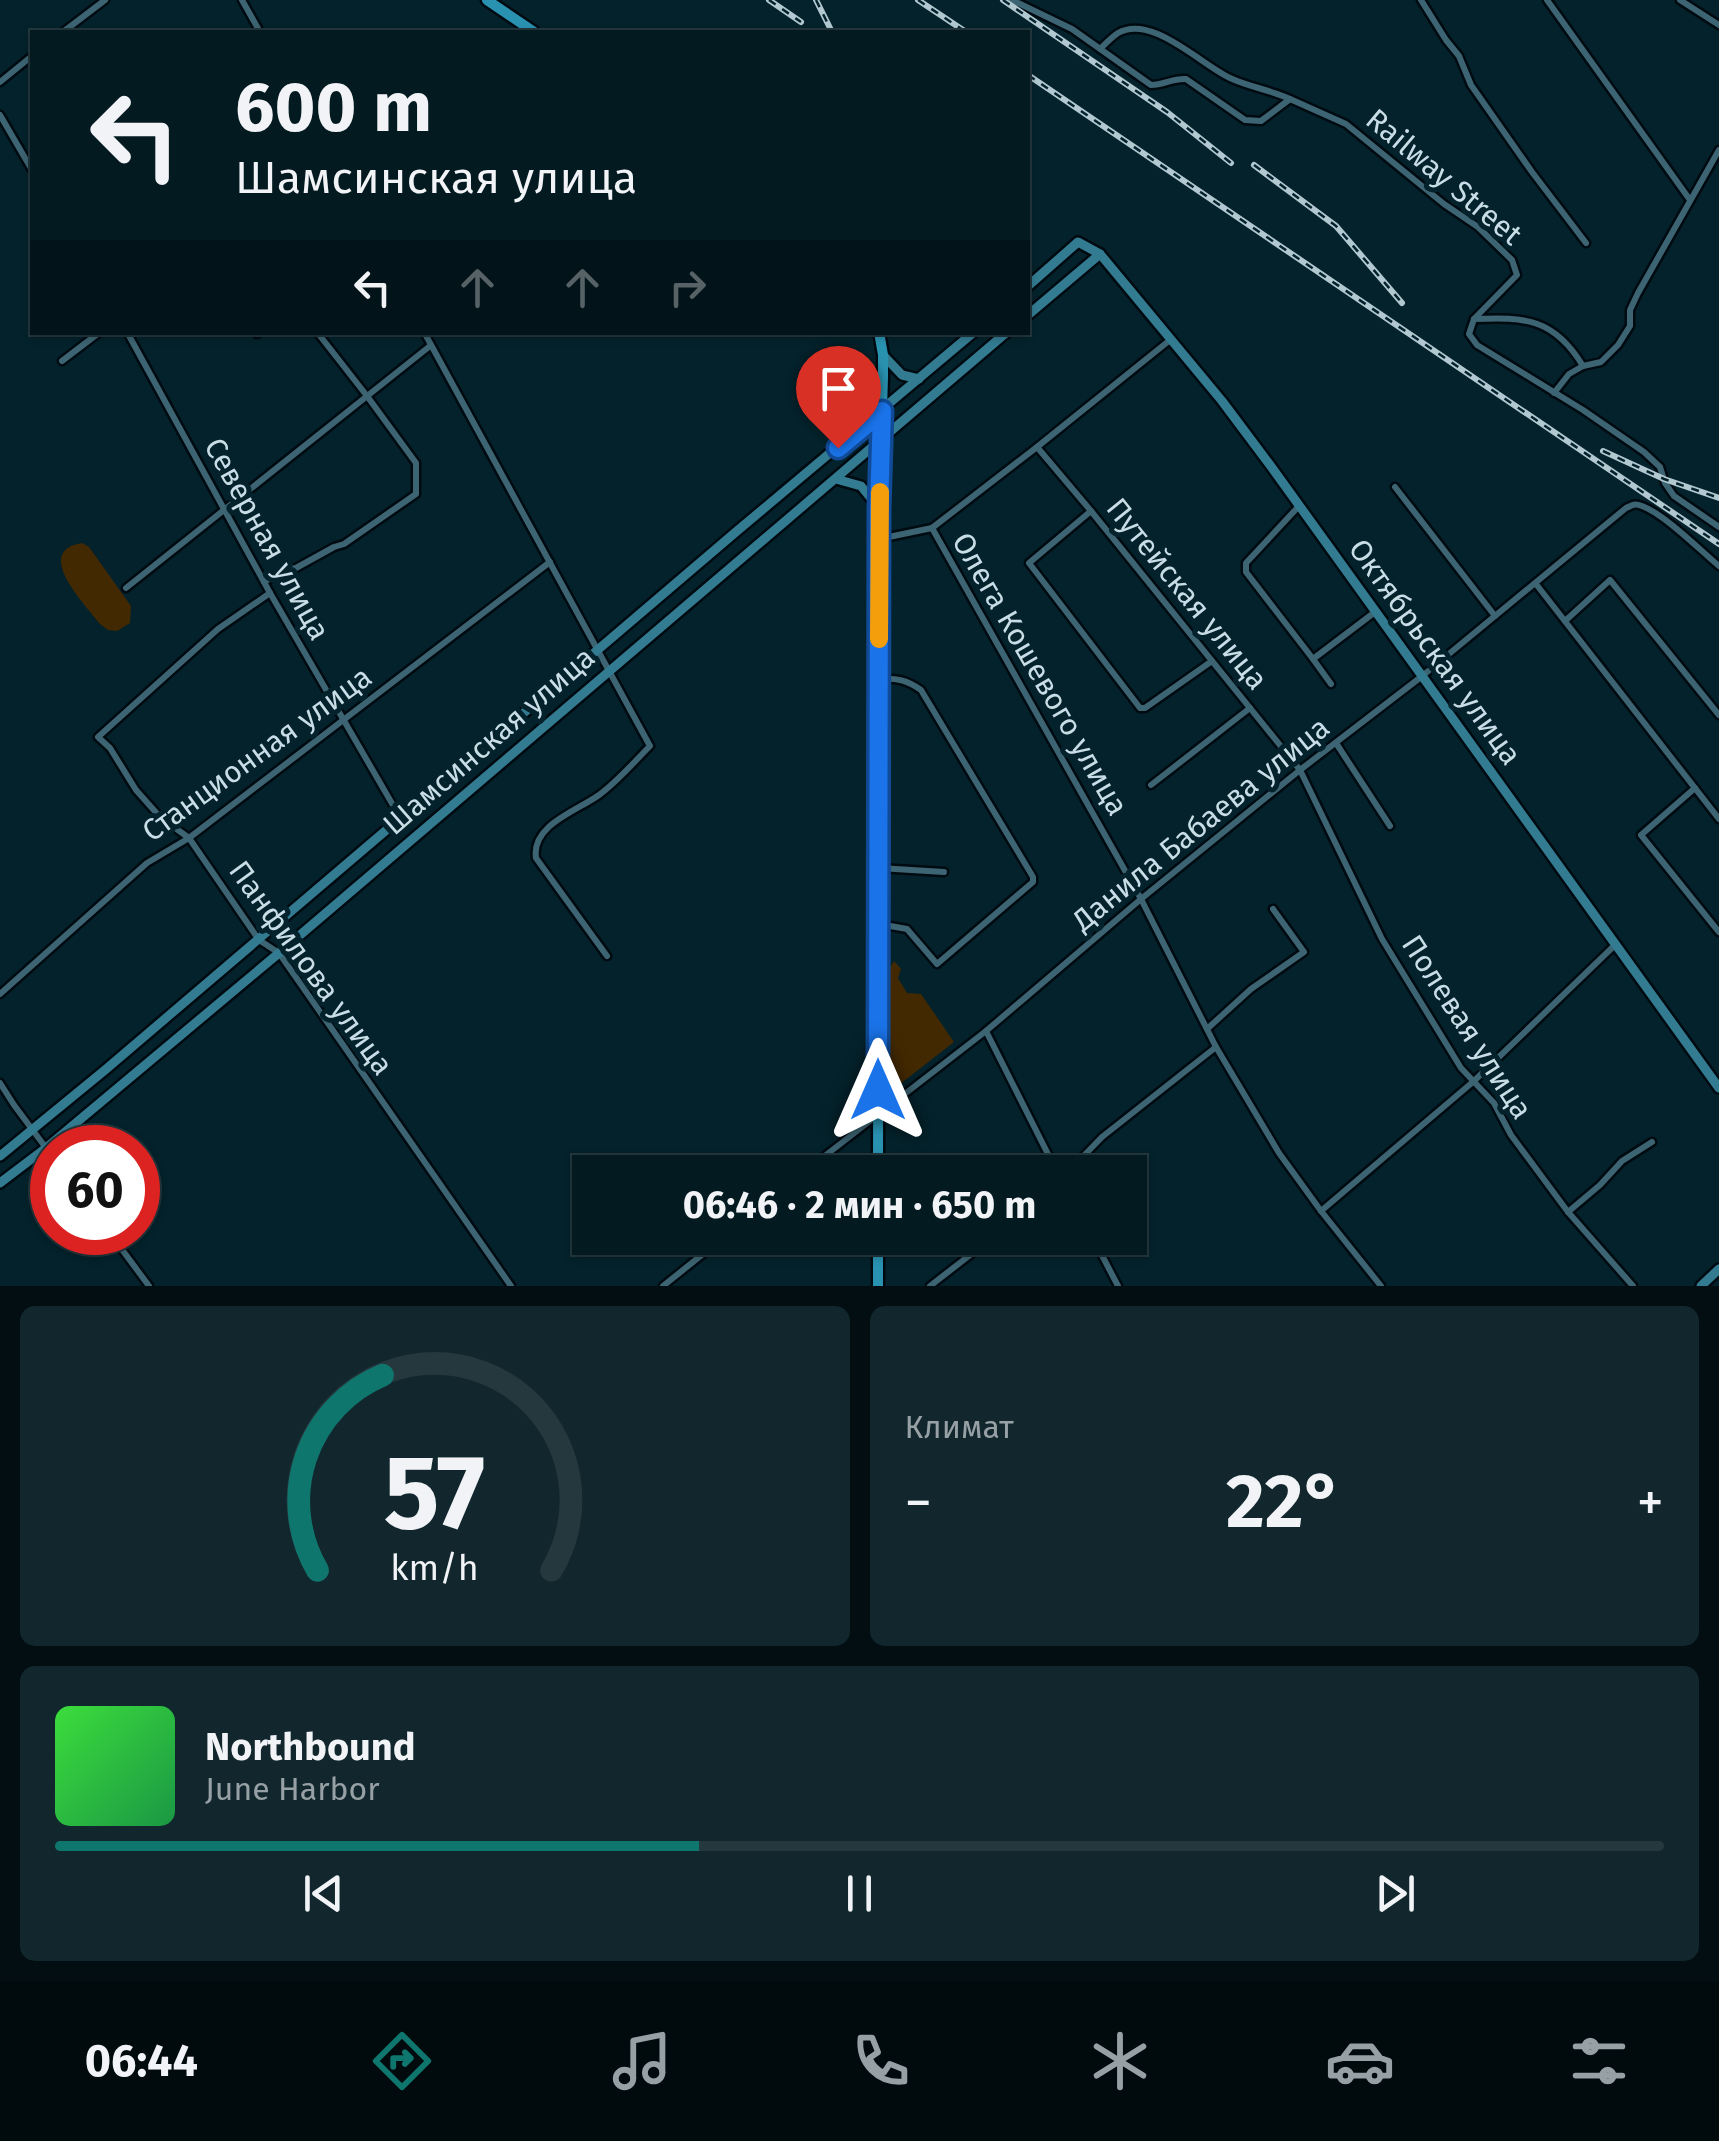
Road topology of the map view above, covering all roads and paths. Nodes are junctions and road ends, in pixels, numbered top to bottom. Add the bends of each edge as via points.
1 (105, 0) edge
2 (242, 0) edge
3 (488, 0) edge
4 (1012, 0) edge
5 (1422, 0) edge
6 (1547, 0) edge
7 (1680, 0) edge
8 (1719, 25) edge
9 (66, 30) edge
10 (259, 30) edge
11 (531, 30) edge
12 (1100, 49) junction
13 (30, 58) edge
14 (0, 82) edge
15 (1290, 99) junction
16 (0, 115) edge
17 (1719, 150) edge
18 (30, 167) edge
19 (1690, 200) junction
20 (1586, 243) dead end
21 (1100, 254) junction
22 (1030, 284) edge
23 (1030, 313) edge
24 (1474, 318) junction
25 (96, 335) edge
26 (128, 335) edge
27 (319, 335) edge
28 (426, 335) edge
29 (879, 335) edge
30 (970, 335) edge
31 (1003, 335) edge
32 (1170, 340) junction
33 (431, 346) junction
34 (882, 355) junction
35 (62, 360) dead end
36 (1583, 366) junction
37 (919, 379) junction
38 (1554, 393) junction
39 (367, 396) junction
40 (882, 411) junction
41 (882, 438) junction
42 (1037, 447) junction
43 (836, 478) junction
44 (1395, 487) dead end
45 (1299, 506) junction
46 (224, 508) junction
47 (879, 508) junction
48 (1091, 511) junction
49 (1719, 527) edge
50 (932, 528) junction
51 (879, 538) junction
52 (550, 562) junction
53 (1719, 566) edge
54 (264, 582) junction
55 (1536, 584) junction
56 (126, 588) dead end
57 (270, 593) junction
58 (1375, 612) junction
59 (1495, 616) junction
60 (1564, 622) junction
61 (598, 651) junction
62 (1312, 659) junction
63 (1212, 660) junction
64 (609, 671) junction
65 (1421, 677) junction
66 (879, 680) junction
67 (1331, 684) dead end
68 (1250, 708) junction
69 (1719, 715) edge
70 (344, 720) junction
71 (1336, 743) junction
72 (1300, 770) junction
73 (1151, 785) dead end
74 (1696, 788) junction
75 (1719, 818) edge
76 (401, 819) junction
77 (1390, 826) dead end
78 (189, 838) junction
79 (879, 868) junction
80 (944, 872) dead end
81 (1140, 897) junction
82 (1273, 910) dead end
83 (879, 924) junction
84 (1719, 932) edge
85 (259, 940) junction
86 (1616, 944) junction
87 (280, 953) junction
88 (606, 956) dead end
89 (0, 994) edge
90 (1206, 1030) junction
91 (986, 1031) junction
92 (1216, 1047) junction
93 (1474, 1081) junction
94 (0, 1083) edge
95 (1719, 1088) edge
96 (878, 1114) junction
97 (39, 1125) edge
98 (81, 1125) edge
99 (30, 1126) edge
100 (30, 1132) edge
101 (1652, 1142) dead end
102 (826, 1155) edge
103 (878, 1155) edge
104 (1048, 1155) edge
105 (1085, 1155) edge
106 (0, 1156) edge
107 (30, 1165) edge
108 (0, 1184) edge
109 (1321, 1211) junction
110 (1568, 1212) junction
111 (126, 1255) edge
112 (702, 1255) edge
113 (878, 1255) edge
114 (970, 1255) edge
115 (1102, 1255) edge
116 (1719, 1268) edge
117 (149, 1286) edge
118 (511, 1286) edge
119 (663, 1286) edge
120 (878, 1286) edge
121 (930, 1286) edge
122 (1118, 1286) edge
123 (1382, 1286) edge
124 (1634, 1286) edge
125 (1701, 1286) edge

1 - 9 street
2 - 10 street
3 - 11 main road
4 - 12 street
5 - 20 street via 1470,85
6 - 19 street
7 - 8 street
12 - 15 street, Railway Street via 1120,32 1146,29 1230,78
12 - 15 street via 1151,85 1186,79 1245,120 1261,121
13 - 14 street
15 - 24 street, Railway Street via 1346,124 1512,260 1518,275
16 - 18 street
17 - 19 street
19 - 36 street via 1638,293 1618,345 1601,362
21 - 22 main road via 1078,242
21 - 23 main road
21 - 32 main road, Октябрьская улица
24 - 36 street via 1537,322 1559,334
24 - 38 street via 1469,334 1477,344
25 - 35 street
26 - 46 street, Северная улица
27 - 39 street
28 - 33 street
29 - 34 main road
30 - 37 main road, Шамсинская улица
31 - 41 main road, Шамсинская улица
32 - 42 street
32 - 45 main road, Октябрьская улица
33 - 39 street
33 - 52 street
34 - 37 main road via 902,375
34 - 40 main road
36 - 38 street
37 - 40 main road, Шамсинская улица
38 - 49 street via 1644,452 1674,496
39 - 46 street
39 - 54 street via 416,463 416,494 344,544
40 - 41 main road
40 - 61 main road, Шамсинская улица
41 - 43 main road, Шамсинская улица
41 - 47 main road
42 - 48 street, Путейская улица
42 - 50 street
43 - 47 main road via 861,486
43 - 64 main road, Шамсинская улица
44 - 59 street
45 - 58 main road, Октябрьская улица
45 - 62 street via 1244,568
46 - 54 street, Северная улица
46 - 56 street
47 - 51 main road
48 - 63 street, Путейская улица
48 - 63 street via 1030,563 1140,708
50 - 51 street
50 - 81 street, Олега Кошевого улица
51 - 66 main road
52 - 61 street
52 - 70 street, Станционная улица
53 - 55 street, Данила Бабаева улица via 1636,504
54 - 57 street, Северная улица
55 - 59 street, Данила Бабаева улица
55 - 60 street
57 - 70 street, Северная улица
57 - 78 street, Панфилова улица via 218,629 98,737 160,817
58 - 62 street
58 - 65 main road, Октябрьская улица
59 - 65 street, Данила Бабаева улица
60 - 69 street via 1610,580
60 - 74 street
61 - 64 street
61 - 76 main road, Шамсинская улица
62 - 67 street
63 - 68 street, Путейская улица
64 - 87 main road, Шамсинская улица
64 - 88 street via 650,746 601,794 545,830 534,848
65 - 71 street, Данила Бабаева улица
65 - 86 main road, Октябрьская улица
66 - 79 main road
66 - 83 street via 897,678 921,690 1033,882 937,964 907,929
68 - 72 street, Путейская улица
68 - 73 street
70 - 76 street, Северная улица
70 - 78 street, Станционная улица
71 - 72 street, Данила Бабаева улица
71 - 77 street
72 - 81 street, Данила Бабаева улица
72 - 93 street, Полевая улица via 1382,939
74 - 75 street
74 - 84 street via 1641,834
76 - 85 main road, Шамсинская улица
78 - 85 street, Панфилова улица
78 - 89 street, Станционная улица via 147,863
79 - 80 street
79 - 83 main road
81 - 90 street, Олега Кошевого улица
81 - 91 street, Данила Бабаева улица
82 - 90 street via 1304,952
83 - 96 main road
85 - 87 street, Панфилова улица
85 - 97 main road, Шамсинская улица
86 - 93 street
86 - 95 main road, Октябрьская улица
87 - 98 main road, Шамсинская улица
87 - 118 street, Панфилова улица
90 - 92 street, Олега Кошевого улица
91 - 96 street, Данила Бабаева улица
91 - 104 street
92 - 105 street
92 - 109 street, Олега Кошевого улица
93 - 109 street
93 - 110 street, Полевая улица
94 - 99 street
96 - 102 street, Данила Бабаева улица
96 - 103 main road
100 - 106 main road, Шамсинская улица
101 - 110 street
107 - 108 main road, Шамсинская улица
109 - 123 street, Олега Кошевого улица
110 - 124 street, Полевая улица
111 - 117 street
112 - 119 street
113 - 120 main road
114 - 121 street
115 - 122 street
116 - 125 main road

